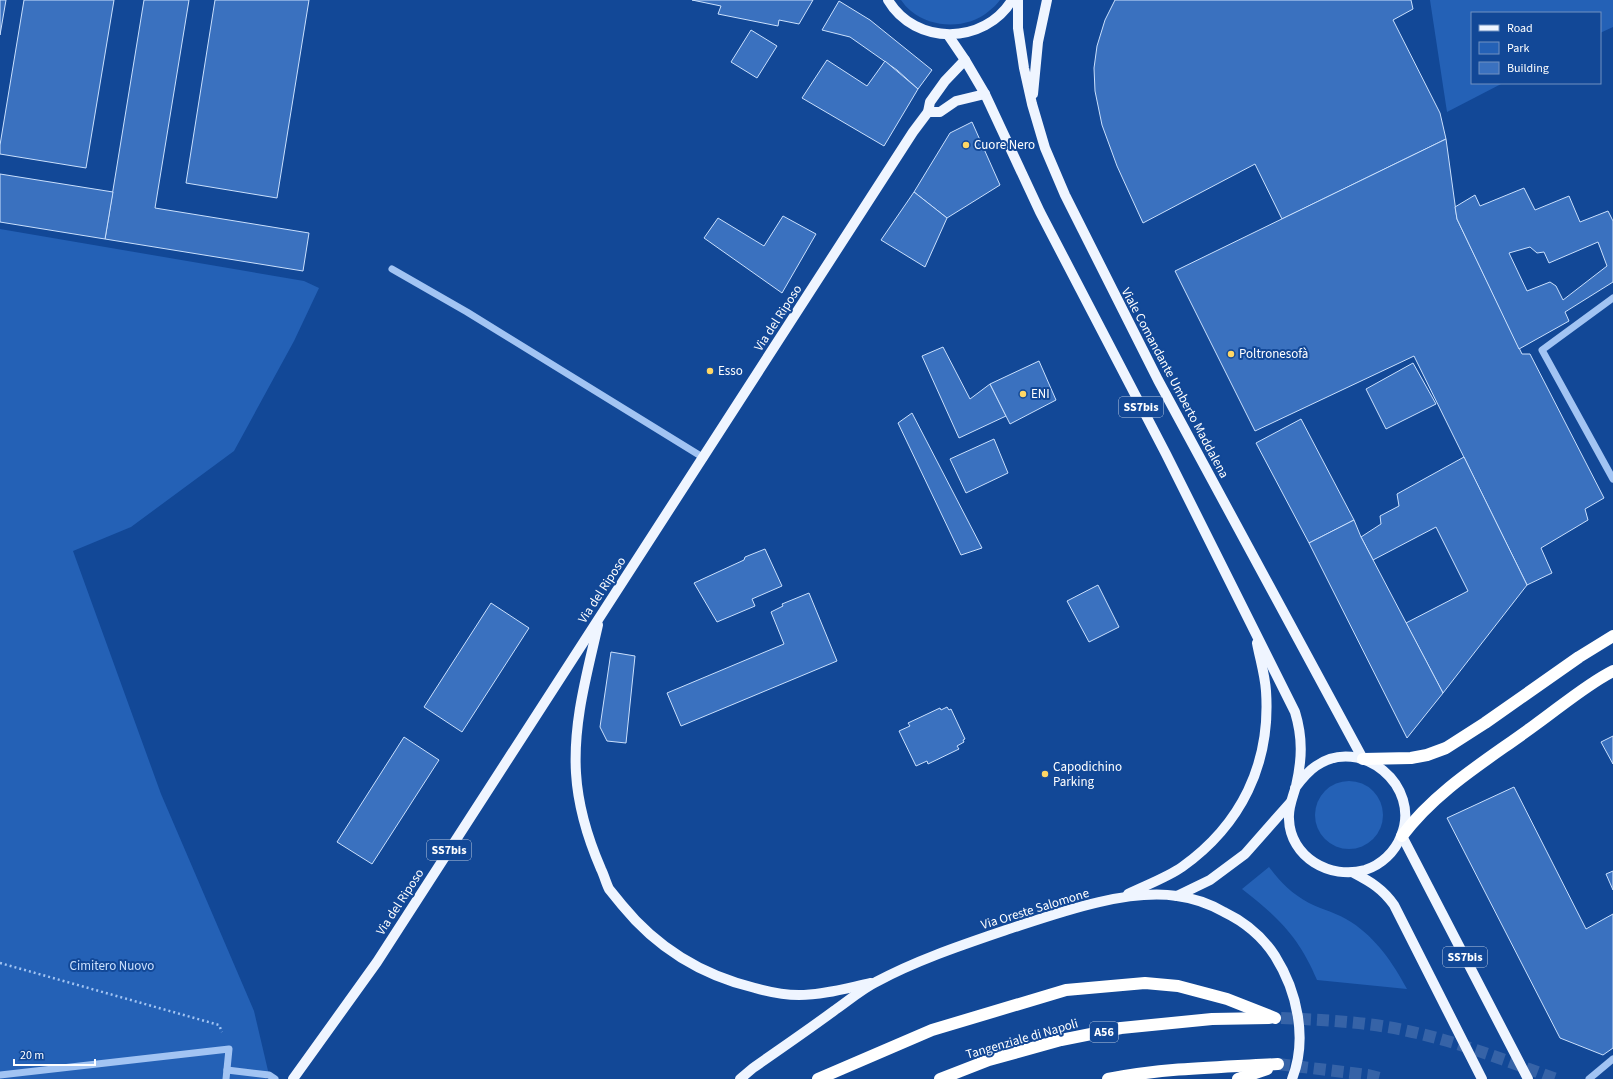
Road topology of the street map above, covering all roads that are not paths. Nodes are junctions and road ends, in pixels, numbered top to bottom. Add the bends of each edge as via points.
1 (888, 0) edge
2 (1012, 0) edge
3 (1018, 0) edge
4 (1047, 0) edge
5 (948, 35) junction
6 (965, 60) junction
7 (985, 94) junction
8 (1032, 104) junction
9 (928, 112) junction
10 (392, 269) dead end
11 (1613, 298) edge
12 (704, 458) junction
13 (1613, 479) edge
14 (600, 617) junction
15 (1255, 631) junction
16 (1613, 636) edge
17 (1613, 671) edge
18 (1363, 759) junction
19 (1295, 788) junction
20 (1290, 803) junction
21 (1402, 836) junction
22 (1354, 873) junction
23 (1177, 896) junction
24 (1119, 899) junction
25 (874, 982) junction
26 (1613, 1059) edge
27 (227, 1070) junction
28 (0, 1075) edge
29 (226, 1079) edge
30 (275, 1079) edge
31 (293, 1079) edge
32 (740, 1079) edge
33 (818, 1079) edge
34 (940, 1079) edge
35 (1108, 1079) edge
36 (1238, 1079) edge
37 (1292, 1079) edge
38 (1482, 1079) edge
39 (1528, 1079) edge
40 (1589, 1079) edge

1 - 5 main road via 908,22 927,31
2 - 5 main road via 989,24 968,33
3 - 8 main road, Viale Comandante Umberto Maddalena via 1018,28
4 - 8 main road via 1037,49
5 - 6 main road, SS7bis
6 - 7 main road, SS7bis
6 - 9 main road, Via del Riposo via 930,102
7 - 9 main road via 956,101 940,112
7 - 15 main road, SS7bis via 1040,212
8 - 18 main road, Viale Comandante Umberto Maddalena / SS7bis via 1050,162 1110,288
9 - 12 main road, Via del Riposo
10 - 12 street via 467,312
11 - 13 street via 1542,350
12 - 14 main road, Via del Riposo
14 - 25 main road via 580,702 576,732 576,774 582,817 609,888 636,922 665,948 702,971 735,984 773,993 799,995 820,994
14 - 31 main road, Via del Riposo / SS7bis via 377,962
15 - 19 main road, SS7bis via 1287,694 1299,726 1301,760
15 - 24 main road via 1266,690 1266,716 1263,745 1256,772 1243,802 1228,824 1207,847 1181,868
16 - 18 highway via 1446,748 1411,758
17 - 21 highway via 1440,794 1414,819
18 - 19 main road, SS7bis via 1347,757 1322,763 1304,775
18 - 21 main road, SS7bis via 1378,766 1390,776 1399,789 1404,804
19 - 20 main road, SS7bis
20 - 22 main road, SS7bis via 1289,819 1292,834 1299,848 1310,860 1323,868 1338,873
20 - 23 main road via 1245,854 1210,880
21 - 22 main road, SS7bis via 1394,850 1383,861 1369,869
21 - 39 main road, SS7bis
22 - 38 main road, SS7bis via 1381,889 1394,905
23 - 24 main road, Via Oreste Salomone via 1151,894
23 - 37 main road, Via Oreste Salomone via 1211,905 1240,919 1266,942 1285,972 1297,1006 1300,1039
24 - 25 main road, Via Oreste Salomone via 1070,909 975,941
25 - 32 main road, Via Oreste Salomone
26 - 40 street
27 - 28 street via 229,1049
27 - 29 street
27 - 30 street via 268,1075
33 - 34 highway, Tangenziale di Napoli / A56 via 932,1030 1066,990 1145,983 1178,986 1227,999 1278,1018 1212,1019 1121,1028 1054,1042 989,1060
35 - 36 highway via 1205,1067 1278,1064

